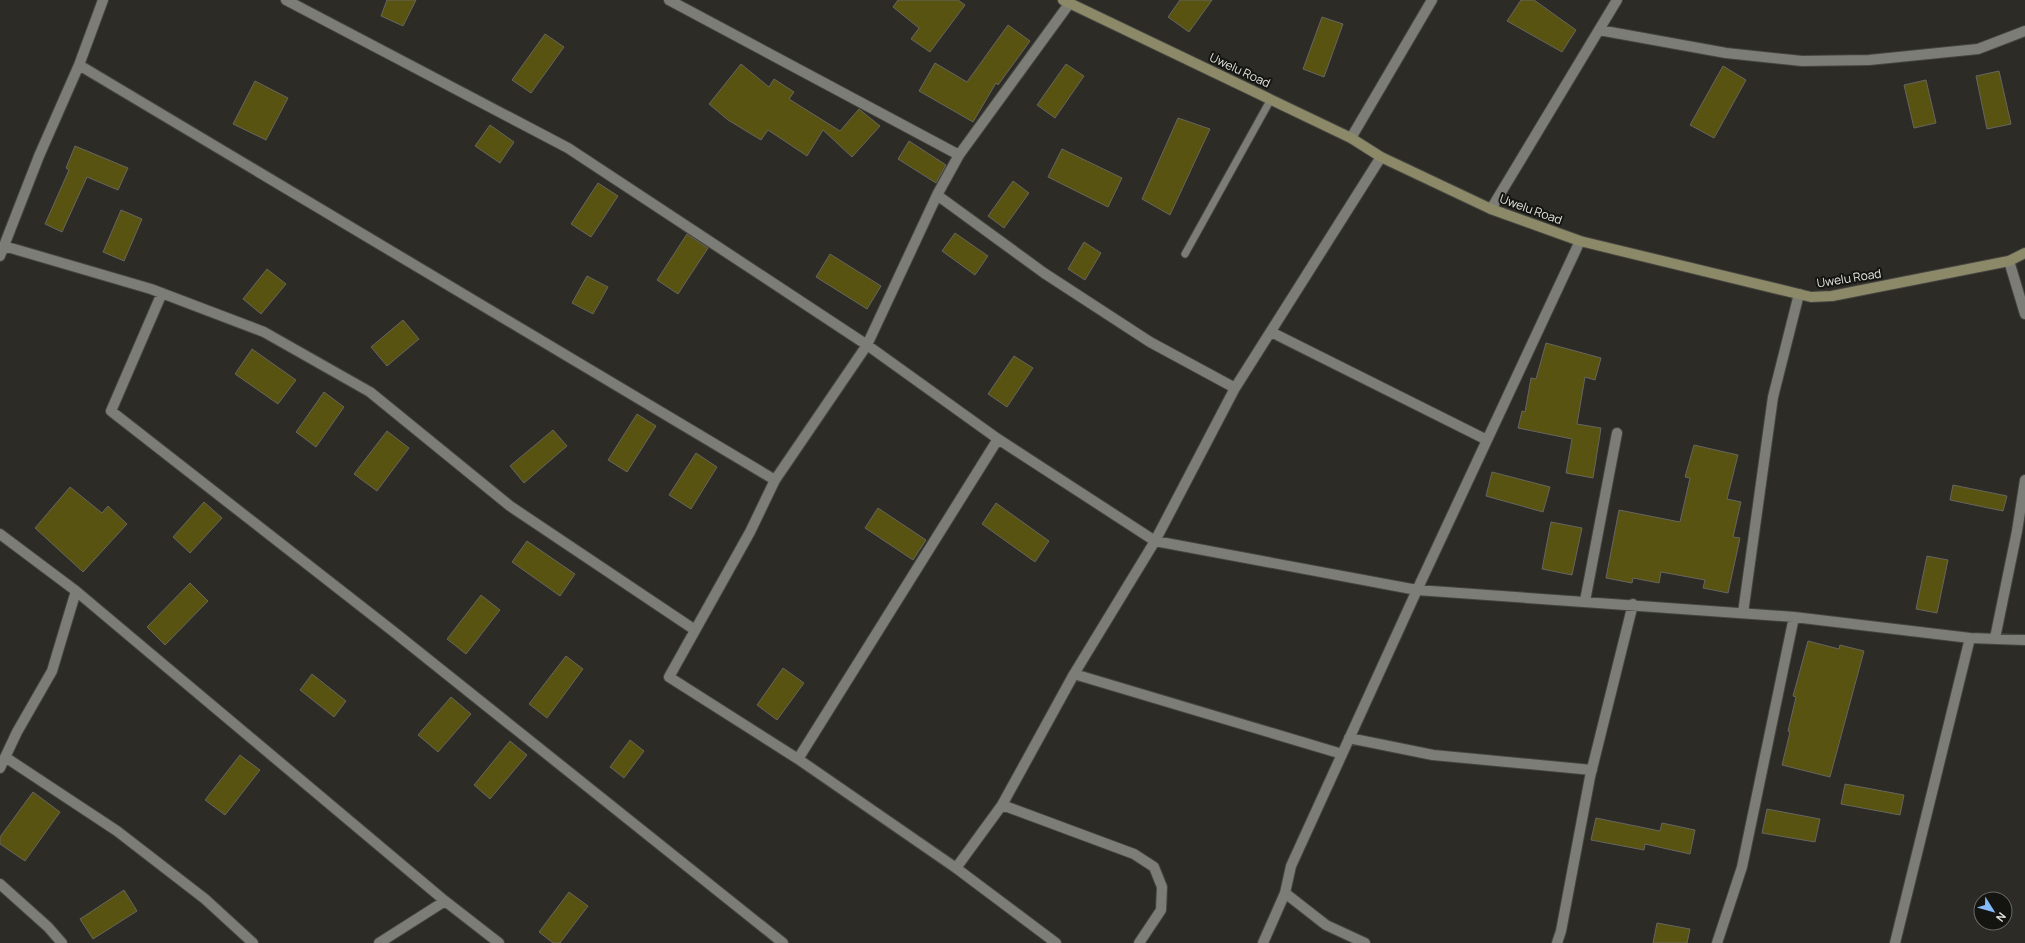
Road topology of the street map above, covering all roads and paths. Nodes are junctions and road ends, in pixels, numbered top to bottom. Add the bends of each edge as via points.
1 (103, 0) edge
2 (286, 0) edge
3 (669, 0) edge
4 (1432, 0) edge
5 (1617, 0) edge
6 (1066, 2) edge
7 (1599, 30) junction
8 (2025, 31) edge
9 (79, 65) junction
10 (1271, 99) junction
11 (1350, 138) junction
12 (959, 155) junction
13 (1381, 157) junction
14 (937, 195) junction
15 (1491, 209) junction
16 (1580, 241) junction
17 (4, 246) junction
18 (1185, 254) dead end
19 (2025, 254) edge
20 (0, 256) edge
21 (2009, 261) junction
22 (162, 294) junction
23 (1799, 294) junction
24 (2025, 314) edge
25 (1271, 332) junction
26 (867, 345) junction
27 (1235, 388) junction
28 (1617, 433) dead end
29 (998, 439) junction
30 (1487, 440) junction
31 (776, 480) junction
32 (2025, 480) edge
33 (0, 534) edge
34 (1155, 540) junction
35 (1417, 590) junction
36 (76, 591) junction
37 (1585, 601) junction
38 (1632, 604) junction
39 (1743, 613) junction
40 (1794, 617) junction
41 (695, 630) junction
42 (1970, 638) junction
43 (1995, 638) junction
44 (2025, 640) edge
45 (1074, 674) junction
46 (1349, 738) junction
47 (1342, 754) junction
48 (5, 758) junction
49 (798, 759) junction
50 (0, 768) edge
51 (1592, 770) junction
52 (1002, 805) junction
53 (956, 868) junction
54 (0, 884) edge
55 (1285, 893) junction
56 (445, 901) junction
57 (62, 943) edge
58 (253, 943) edge
59 (379, 943) edge
60 (499, 943) edge
61 (783, 943) edge
62 (1056, 943) edge
63 (1139, 943) edge
64 (1263, 943) edge
65 (1364, 943) edge
66 (1557, 943) edge
67 (1717, 943) edge
68 (1895, 943) edge

1 - 9 street
2 - 26 street via 568,148
3 - 12 street
4 - 11 street
5 - 7 street
6 - 10 street, Uwelu Road
6 - 12 street
7 - 8 street via 1726,53 1802,60 1869,60 1978,49
7 - 15 street
9 - 17 street via 39,156
9 - 31 street
10 - 11 street, Uwelu Road
10 - 18 lane
11 - 13 street, Uwelu Road
12 - 14 street
13 - 15 street, Uwelu Road
13 - 25 street
14 - 26 street
14 - 27 street via 1044,273 1150,342
15 - 16 street, Uwelu Road
16 - 23 street, Uwelu Road
16 - 30 street
17 - 20 street
17 - 22 street
19 - 21 street, Uwelu Road
21 - 23 street, Uwelu Road via 1832,296 1811,297
21 - 24 street
22 - 41 street via 264,332 370,392 510,506
22 - 61 street via 112,411 394,632
23 - 39 street via 1773,397
25 - 27 street
25 - 30 street
26 - 29 street
26 - 31 street
27 - 34 street
28 - 37 street
29 - 34 street
29 - 49 street
30 - 35 street
31 - 41 street
32 - 43 street
33 - 36 street
34 - 35 street
34 - 45 street
35 - 37 street
35 - 46 street
36 - 48 street via 52,671
36 - 56 street
37 - 38 street
38 - 39 street
38 - 51 street
39 - 40 street
40 - 42 street
40 - 67 street via 1742,867
41 - 49 street via 669,677
42 - 43 street
42 - 68 street
43 - 44 street
45 - 47 street
45 - 52 street
46 - 47 street
46 - 51 street via 1433,755
47 - 55 street via 1291,866
48 - 50 street
48 - 58 street via 117,831 205,899
49 - 53 street
51 - 66 street
52 - 53 street
52 - 63 street via 1134,854 1154,867 1162,887 1161,910
53 - 62 street
54 - 57 street
55 - 64 street
55 - 65 street via 1326,925
56 - 59 street
56 - 60 street

